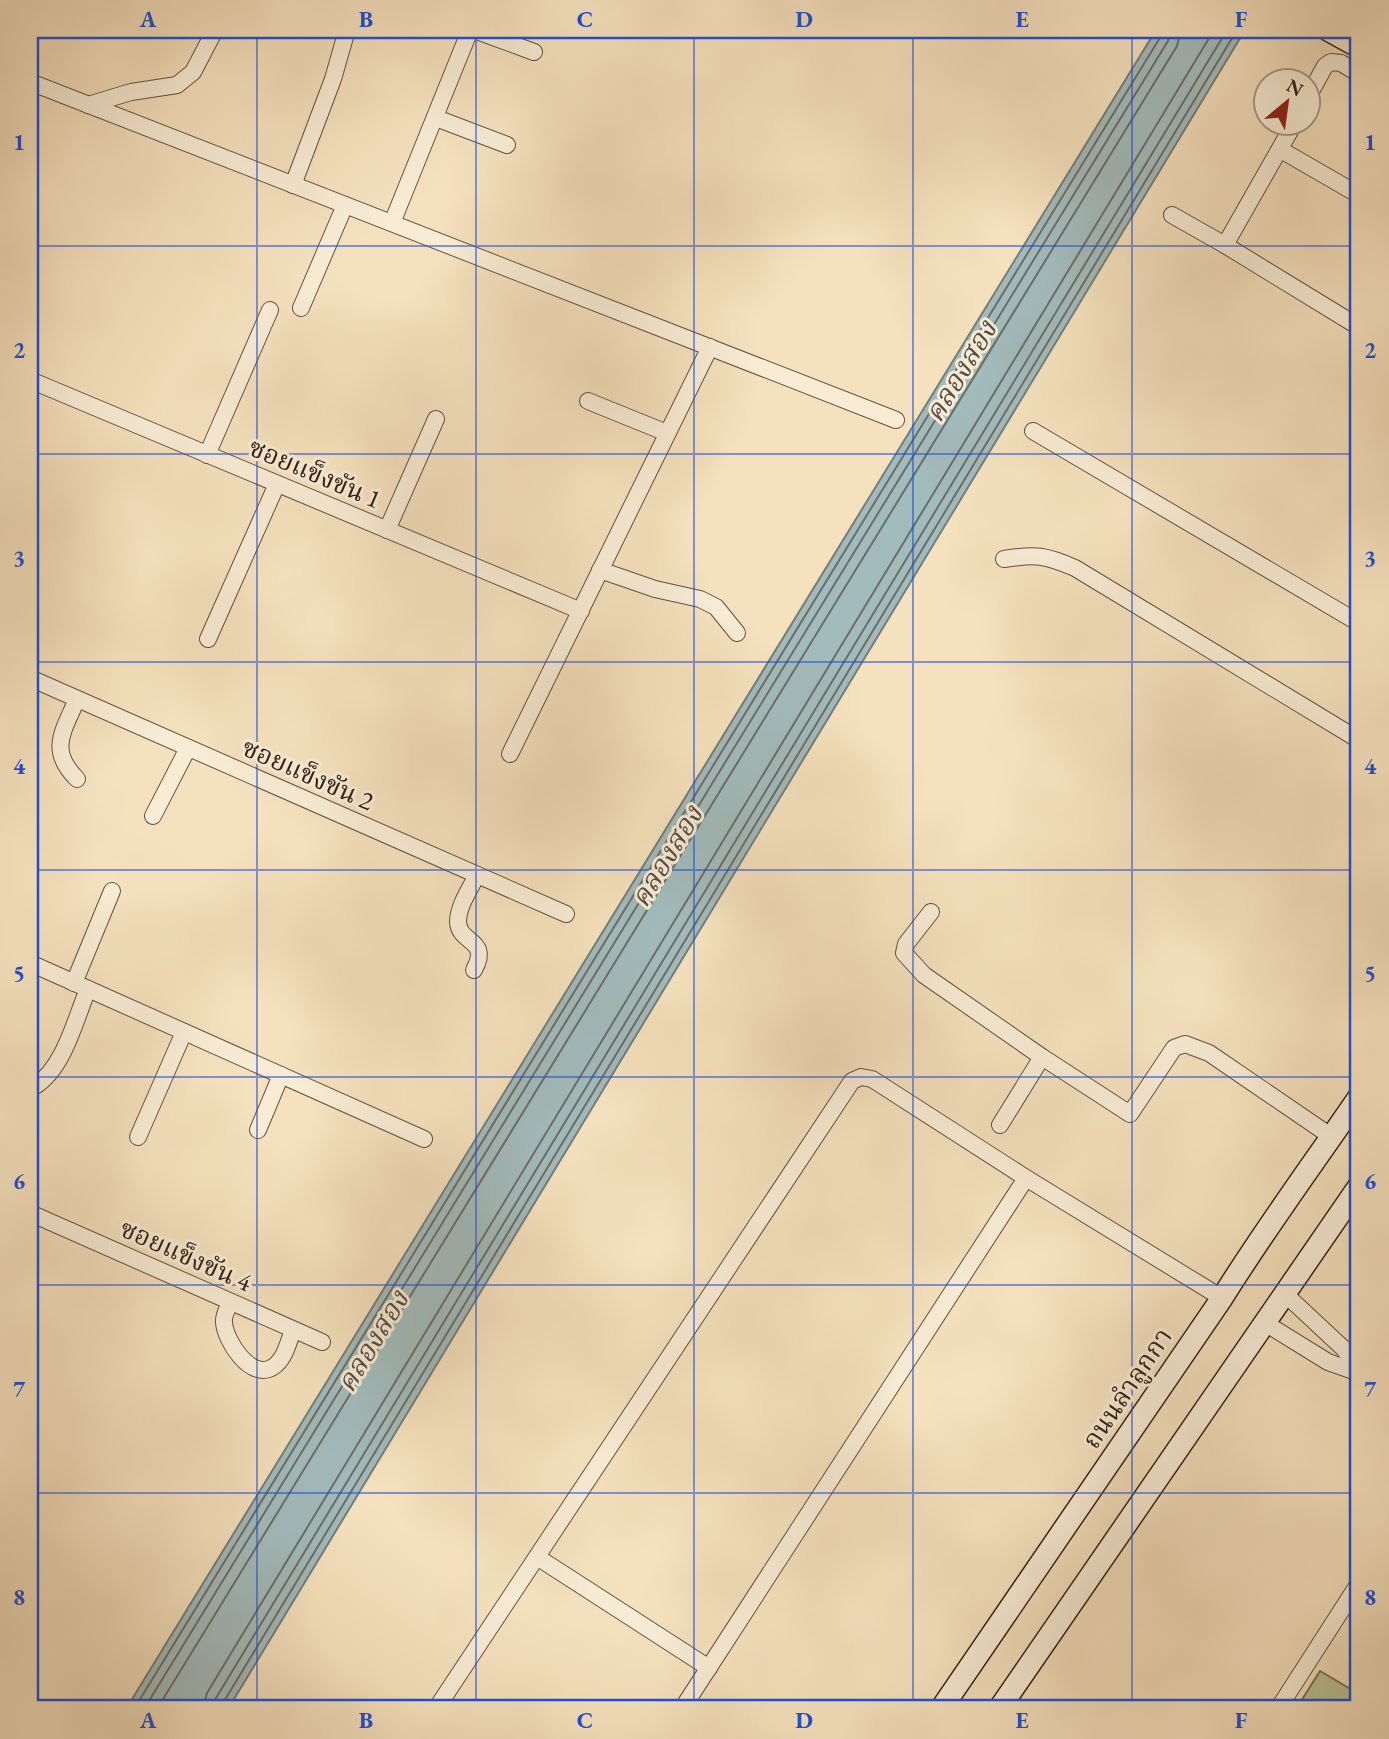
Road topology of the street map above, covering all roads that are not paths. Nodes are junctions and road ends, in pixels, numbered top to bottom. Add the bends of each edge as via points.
1 (215, 30) edge
2 (347, 30) edge
3 (472, 30) edge
4 (1328, 30) edge
5 (1359, 47) edge
6 (534, 52) dead end
7 (1322, 71) edge
8 (1359, 74) edge
9 (30, 82) edge
10 (88, 104) junction
11 (436, 118) junction
12 (1288, 136) edge
13 (506, 145) dead end
14 (1280, 150) junction
15 (293, 185) junction
16 (1359, 195) edge
17 (345, 205) junction
18 (1172, 215) dead end
19 (392, 223) junction
20 (1225, 245) junction
21 (301, 308) dead end
22 (270, 310) dead end
23 (1359, 327) edge
24 (710, 347) junction
25 (30, 380) edge
26 (588, 401) dead end
27 (436, 419) dead end
28 (896, 420) dead end
29 (1033, 431) dead end
30 (667, 433) junction
31 (207, 455) junction
32 (278, 484) junction
33 (387, 530) junction
34 (1004, 559) dead end
35 (600, 570) junction
36 (580, 611) junction
37 (1359, 623) edge
38 (737, 633) dead end
39 (208, 639) dead end
40 (30, 678) edge
41 (78, 699) junction
42 (1359, 740) edge
43 (188, 748) junction
44 (510, 754) dead end
45 (77, 779) dead end
46 (153, 816) dead end
47 (477, 875) junction
48 (112, 891) dead end
49 (931, 912) dead end
50 (566, 914) dead end
51 (30, 963) edge
52 (474, 970) dead end
53 (81, 986) junction
54 (184, 1032) junction
55 (1042, 1057) junction
56 (281, 1075) junction
57 (35, 1086) dead end
58 (1359, 1097) edge
59 (1000, 1125) dead end
60 (258, 1130) dead end
61 (138, 1137) dead end
62 (1332, 1137) junction
63 (424, 1139) dead end
64 (1026, 1178) junction
65 (1359, 1186) edge
66 (30, 1213) edge
67 (1285, 1294) junction
68 (1222, 1298) junction
69 (230, 1302) junction
70 (1265, 1322) junction
71 (293, 1330) junction
72 (322, 1342) dead end
73 (1359, 1372) edge
74 (537, 1557) junction
75 (1359, 1583) edge
76 (709, 1668) junction
77 (1000, 1706) edge
78 (436, 1709) edge
79 (682, 1709) edge
80 (941, 1709) edge
81 (1025, 1709) edge
82 (1278, 1709) edge

1 - 10 street via 193,72 177,85
2 - 15 street
3 - 6 street
3 - 11 street
4 - 5 main road
7 - 8 street via 1331,62
9 - 10 street
10 - 15 street
11 - 13 street
11 - 19 street
12 - 14 street
14 - 16 street
14 - 20 street
15 - 17 street
17 - 19 street
17 - 21 street
18 - 20 street
19 - 24 street
20 - 23 street
22 - 31 street
24 - 28 street
24 - 30 street
25 - 31 street, ซอยแข็งขัน 1
26 - 30 street
27 - 33 street
29 - 37 street
30 - 35 street
31 - 32 street, ซอยแข็งขัน 1
32 - 33 street, ซอยแข็งขัน 1
32 - 39 street
33 - 36 street, ซอยแข็งขัน 1
34 - 42 street via 1034,555 1075,568
35 - 36 street
35 - 38 street via 700,599 716,607
36 - 44 street
40 - 41 street, ซอยแข็งขัน 2
41 - 43 street, ซอยแข็งขัน 2
41 - 45 street via 60,740 60,755
43 - 46 street
43 - 47 street, ซอยแข็งขัน 2
47 - 50 street, ซอยแข็งขัน 2
47 - 52 street via 458,923 480,953
48 - 53 street
49 - 55 street via 906,944 904,953 909,961
51 - 53 street
53 - 54 street
53 - 57 street via 59,1060 52,1073
54 - 56 street
54 - 61 street
55 - 59 street
55 - 62 street via 1130,1114 1174,1048 1195,1046
56 - 60 street
56 - 63 street
58 - 62 main road, ถนนลำลูกกา
62 - 68 main road, ถนนลำลูกกา
64 - 68 street
64 - 74 street via 872,1079 852,1081
64 - 76 street
65 - 67 main road
66 - 69 street, ซอยแข็งขัน 4
67 - 70 main road
67 - 73 street via 1344,1349
68 - 80 main road, ถนนลำลูกกา
69 - 71 street, ซอยแข็งขัน 4
69 - 71 street via 225,1326 237,1354 257,1369 275,1366
70 - 73 street via 1328,1362
70 - 77 main road
71 - 72 street, ซอยแข็งขัน 4
74 - 76 street
74 - 78 street
75 - 82 street
76 - 79 street
77 - 81 street

